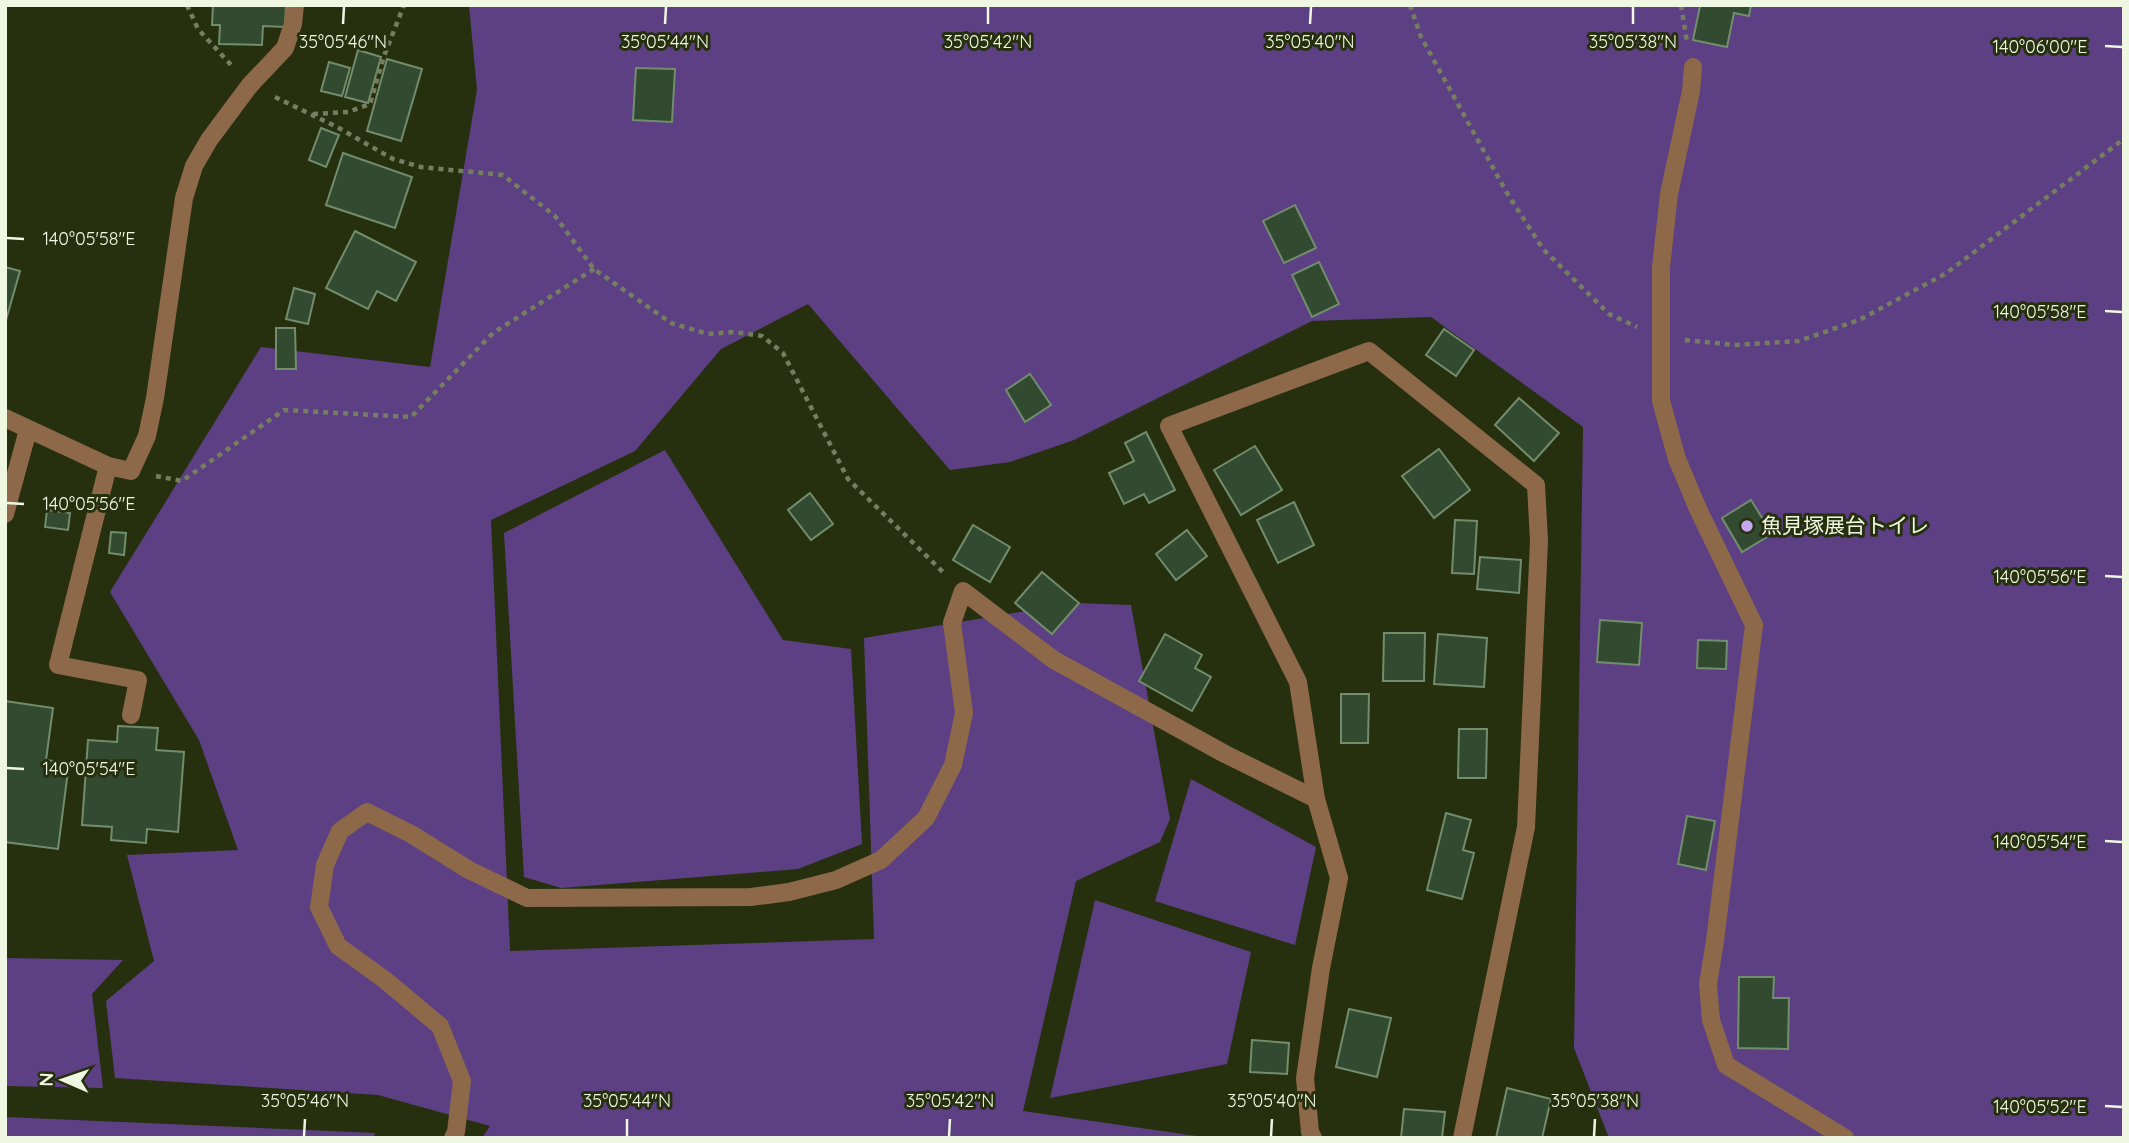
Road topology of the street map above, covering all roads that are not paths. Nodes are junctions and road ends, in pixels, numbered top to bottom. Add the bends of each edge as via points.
1 (295, 5) edge
2 (1693, 67) road end
3 (5, 418) edge
4 (28, 430) junction
5 (108, 466) junction
6 (5, 514) edge
7 (131, 715) dead end
8 (1316, 799) junction
9 (453, 1138) edge
10 (1312, 1138) edge
11 (1462, 1138) edge
12 (1845, 1138) edge

1 - 5 street via 285,48 250,85 194,166 184,198 147,436 131,471
2 - 12 street via 1669,194 1661,267 1661,401 1677,459 1754,625 1708,984 1711,1020 1726,1066
3 - 4 street
4 - 5 street
4 - 6 street
5 - 7 street via 58,665 138,680
8 - 9 street via 1055,660 963,591 952,624 964,713 953,765 926,818 881,860 836,880 751,897 527,898 367,812 340,831 325,865 318,907 338,946 440,1026 462,1080
8 - 10 street via 1339,878 1305,1078
8 - 11 street via 1298,682 1169,426 1369,351 1536,485 1539,541 1526,827

